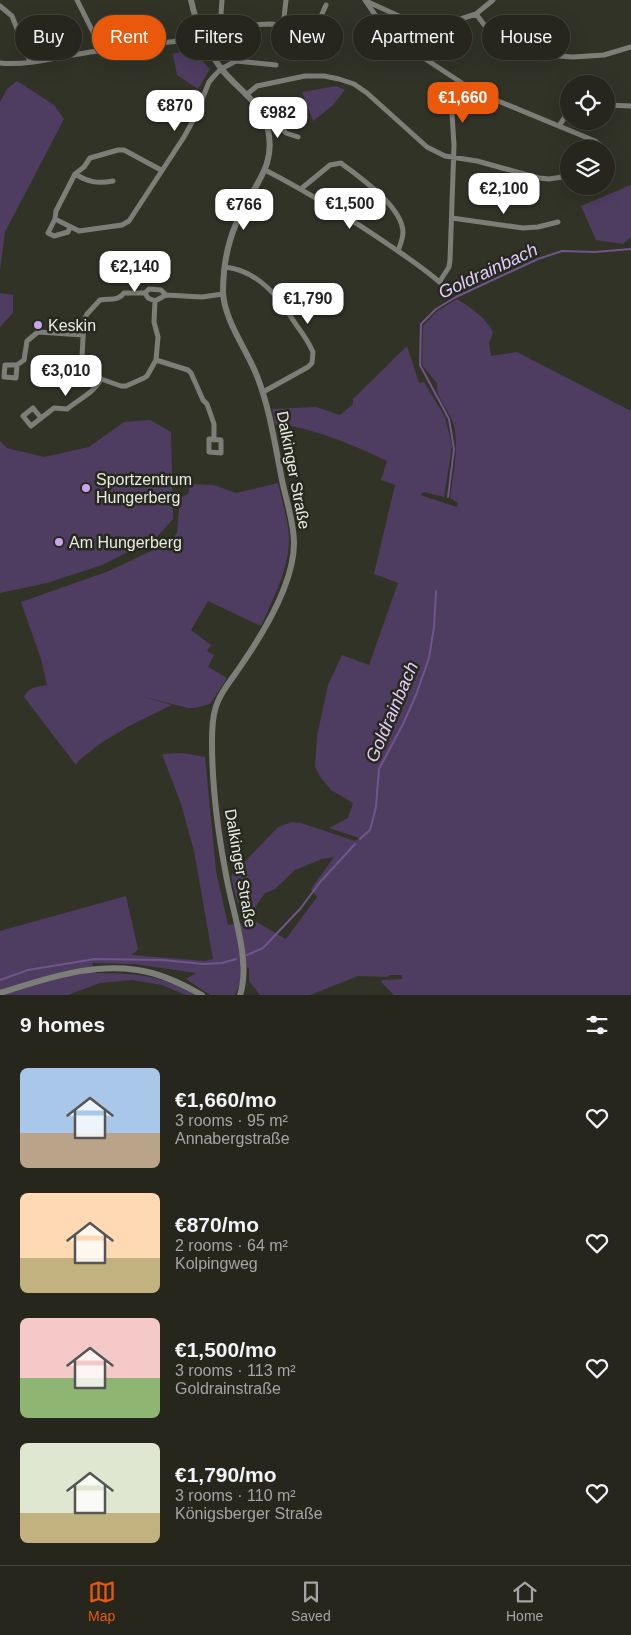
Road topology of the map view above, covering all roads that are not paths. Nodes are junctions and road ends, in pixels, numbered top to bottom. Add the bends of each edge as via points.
1 (77, 0) edge
2 (191, 0) edge
3 (222, 0) edge
4 (286, 0) edge
5 (493, 0) edge
6 (366, 1) edge
7 (326, 5) dead end
8 (0, 6) edge
9 (476, 14) junction
10 (195, 15) edge
11 (221, 15) edge
12 (284, 15) edge
13 (322, 15) edge
14 (92, 30) edge
15 (631, 47) edge
16 (92, 52) edge
17 (216, 60) edge
18 (30, 62) junction
19 (0, 63) edge
20 (276, 65) dead end
21 (221, 69) junction
22 (474, 91) junction
23 (246, 95) junction
24 (615, 105) edge
25 (631, 106) edge
26 (263, 114) junction
27 (559, 126) joint
28 (298, 137) dead end
29 (587, 140) edge
30 (454, 158) junction
31 (161, 170) junction
32 (265, 170) junction
33 (75, 174) junction
34 (560, 177) edge
35 (113, 181) dead end
36 (302, 188) junction
37 (452, 218) junction
38 (55, 219) junction
39 (558, 222) dead end
40 (70, 227) junction
41 (398, 251) junction
42 (225, 267) junction
43 (440, 282) junction
44 (447, 288) dead end
45 (145, 293) junction
46 (223, 294) junction
47 (166, 295) junction
48 (155, 301) junction
49 (83, 335) junction
50 (156, 360) junction
51 (17, 365) dead end
52 (102, 379) junction
53 (263, 392) junction
54 (41, 418) dead end
55 (214, 440) dead end
56 (0, 993) edge
57 (202, 995) edge
58 (240, 995) edge

1 - 14 street
2 - 10 street, Dalkinger Straße
3 - 11 street
4 - 12 street
5 - 9 street
6 - 9 street via 410,20 454,21
6 - 22 street via 388,35
7 - 13 street
8 - 18 street via 12,16
9 - 15 street via 492,35 513,53 573,57 604,55
16 - 18 street
17 - 21 street, Dalkinger Straße
18 - 19 street
20 - 21 street via 236,61
21 - 23 street, Dalkinger Straße
21 - 31 street via 209,82 195,117
22 - 27 street
22 - 30 street via 456,106 452,114
23 - 26 street, Dalkinger Straße
23 - 30 street via 257,86 292,78 324,76 338,79 367,92 427,147
24 - 25 street
26 - 28 street via 269,112 286,133
26 - 32 street, Dalkinger Straße via 269,136 269,159
27 - 29 street
30 - 34 street via 493,164 540,178
30 - 37 street
31 - 33 street via 118,150 90,158
31 - 40 street via 128,221 122,225 79,231
32 - 36 street
32 - 42 street, Dalkinger Straße via 236,222
33 - 35 street via 92,182
33 - 38 street
36 - 41 street
36 - 41 street via 330,165 341,163 379,194 396,215 403,232
37 - 39 street via 523,228
37 - 43 street via 449,267
38 - 40 street
38 - 40 street via 48,234 54,236 68,232
41 - 43 street
42 - 46 street, Dalkinger Straße
42 - 53 street via 265,284 284,306 313,352 312,363 308,367
43 - 44 street
45 - 47 street via 149,289 161,290
45 - 48 street
45 - 49 street via 124,293 116,300 100,300 84,320
46 - 47 street via 202,297
46 - 53 street, Dalkinger Straße via 236,333
47 - 48 street
48 - 50 street
49 - 51 street via 38,332 27,341 24,360
49 - 52 street via 83,362
50 - 52 street via 147,376 126,386
50 - 55 street via 191,373 214,424
52 - 54 street via 86,396 67,408 54,408
53 - 58 street, Dalkinger Straße via 293,530 293,552 284,586 270,618 215,707 212,722 216,814 244,960
56 - 57 street via 62,975 111,969 151,973 179,982

